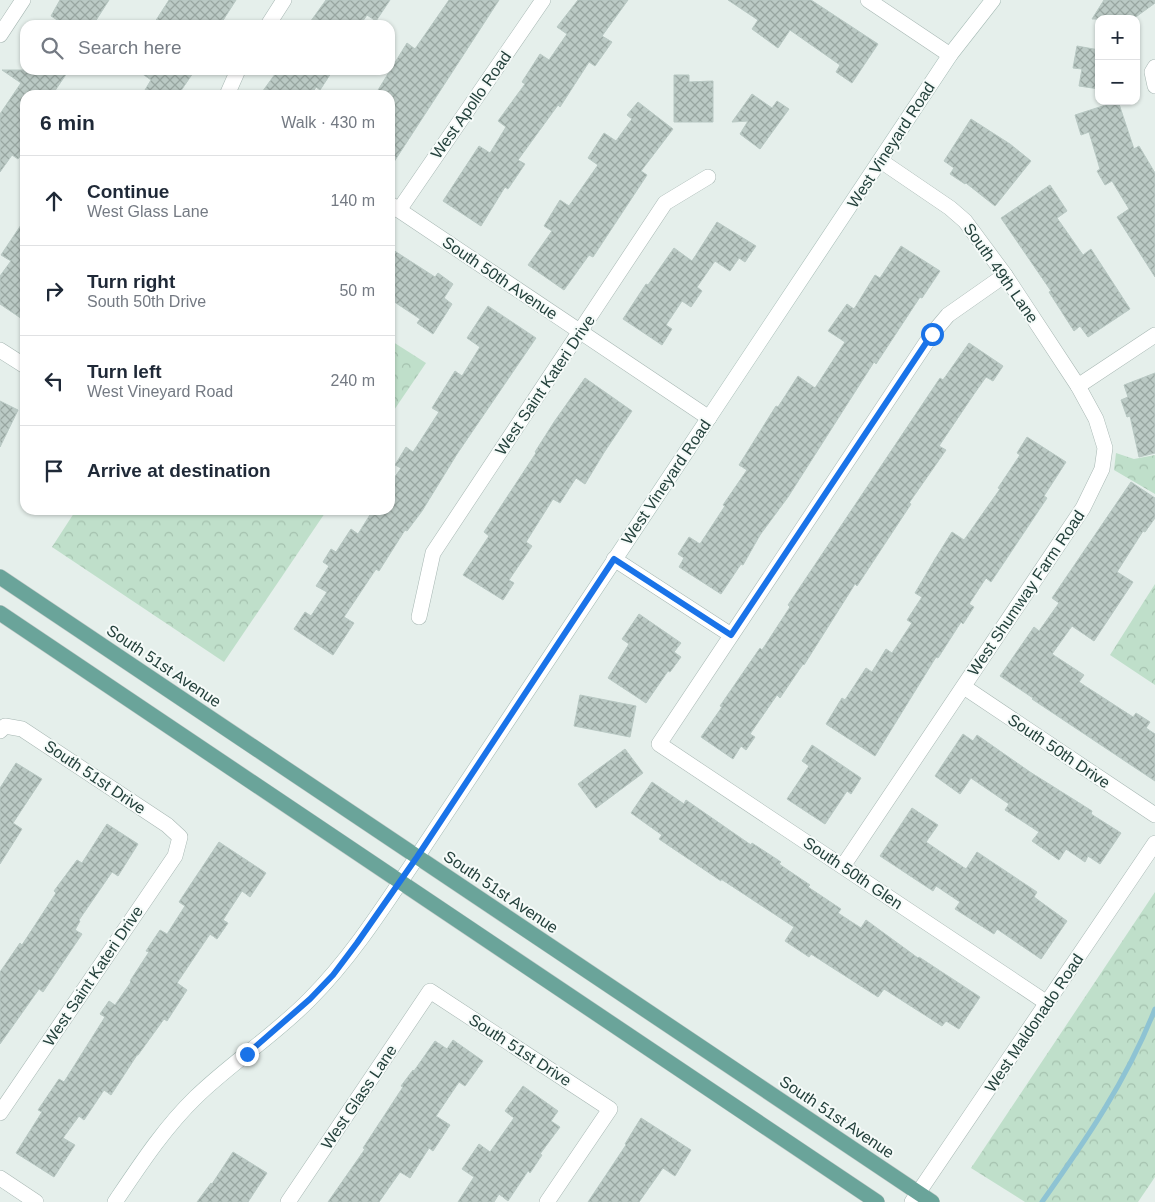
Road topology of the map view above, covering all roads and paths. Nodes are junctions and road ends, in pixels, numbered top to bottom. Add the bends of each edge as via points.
1 (23, 0) edge
2 (284, 0) edge
3 (543, 0) edge
4 (868, 0) edge
5 (993, 0) edge
6 (271, 20) edge
7 (2, 28) edge
8 (950, 55) junction
9 (236, 75) edge
10 (229, 90) edge
11 (881, 161) junction
12 (708, 177) dead end
13 (395, 206) edge
14 (395, 208) edge
15 (1005, 275) junction
16 (580, 332) junction
17 (1155, 334) edge
18 (0, 350) edge
19 (20, 363) edge
20 (1078, 386) junction
21 (709, 418) junction
22 (614, 559) junction
23 (0, 577) edge
24 (0, 613) edge
25 (418, 617) dead end
26 (731, 635) junction
27 (964, 687) junction
28 (3, 728) edge
29 (1155, 815) edge
30 (180, 837) joint
31 (1155, 843) edge
32 (417, 857) junction
33 (843, 866) junction
34 (400, 882) junction
35 (430, 991) joint
36 (1047, 1003) junction
37 (0, 1113) edge
38 (0, 1178) edge
39 (915, 1197) edge
40 (36, 1202) edge
41 (115, 1202) edge
42 (288, 1202) edge
43 (548, 1202) edge
44 (877, 1202) edge
45 (932, 1202) edge

1 - 7 street
2 - 6 street
3 - 13 street, West Apollo Road
4 - 8 street
5 - 8 street, West Vineyard Road
8 - 11 street, West Vineyard Road
9 - 10 street
11 - 15 street, South 49th Lane via 965,221
11 - 21 street, West Vineyard Road
12 - 16 street, West Saint Kateri Drive via 666,203
14 - 16 street, South 50th Avenue
15 - 20 street, South 49th Lane
15 - 26 street via 948,315 932,334
16 - 21 street, South 50th Avenue
16 - 25 street, West Saint Kateri Drive via 433,553
17 - 20 street
18 - 19 street
20 - 27 street, West Shumway Farm Road via 1096,419 1105,448 1102,470 1083,508
21 - 22 street, West Vineyard Road
22 - 26 street
22 - 32 street, West Vineyard Road
23 - 32 main road, South 51st Avenue
24 - 34 main road
26 - 33 street, South 50th Glen via 659,744
27 - 29 street, South 50th Drive
27 - 33 street, West Shumway Farm Road
28 - 30 street, South 51st Drive via 22,729 167,825
30 - 37 street, West Saint Kateri Drive via 174,856
31 - 36 street, West Maldonado Road
32 - 34 street, West Vineyard Road
32 - 39 main road, South 51st Avenue
33 - 36 street, South 50th Glen
34 - 41 street, West Vineyard Road via 333,975 284,1023 182,1111 144,1158
34 - 44 main road
35 - 42 street, West Glass Lane
35 - 43 street, South 51st Drive via 610,1109
36 - 39 street, West Maldonado Road
38 - 40 street
39 - 45 main road, South 51st Avenue

